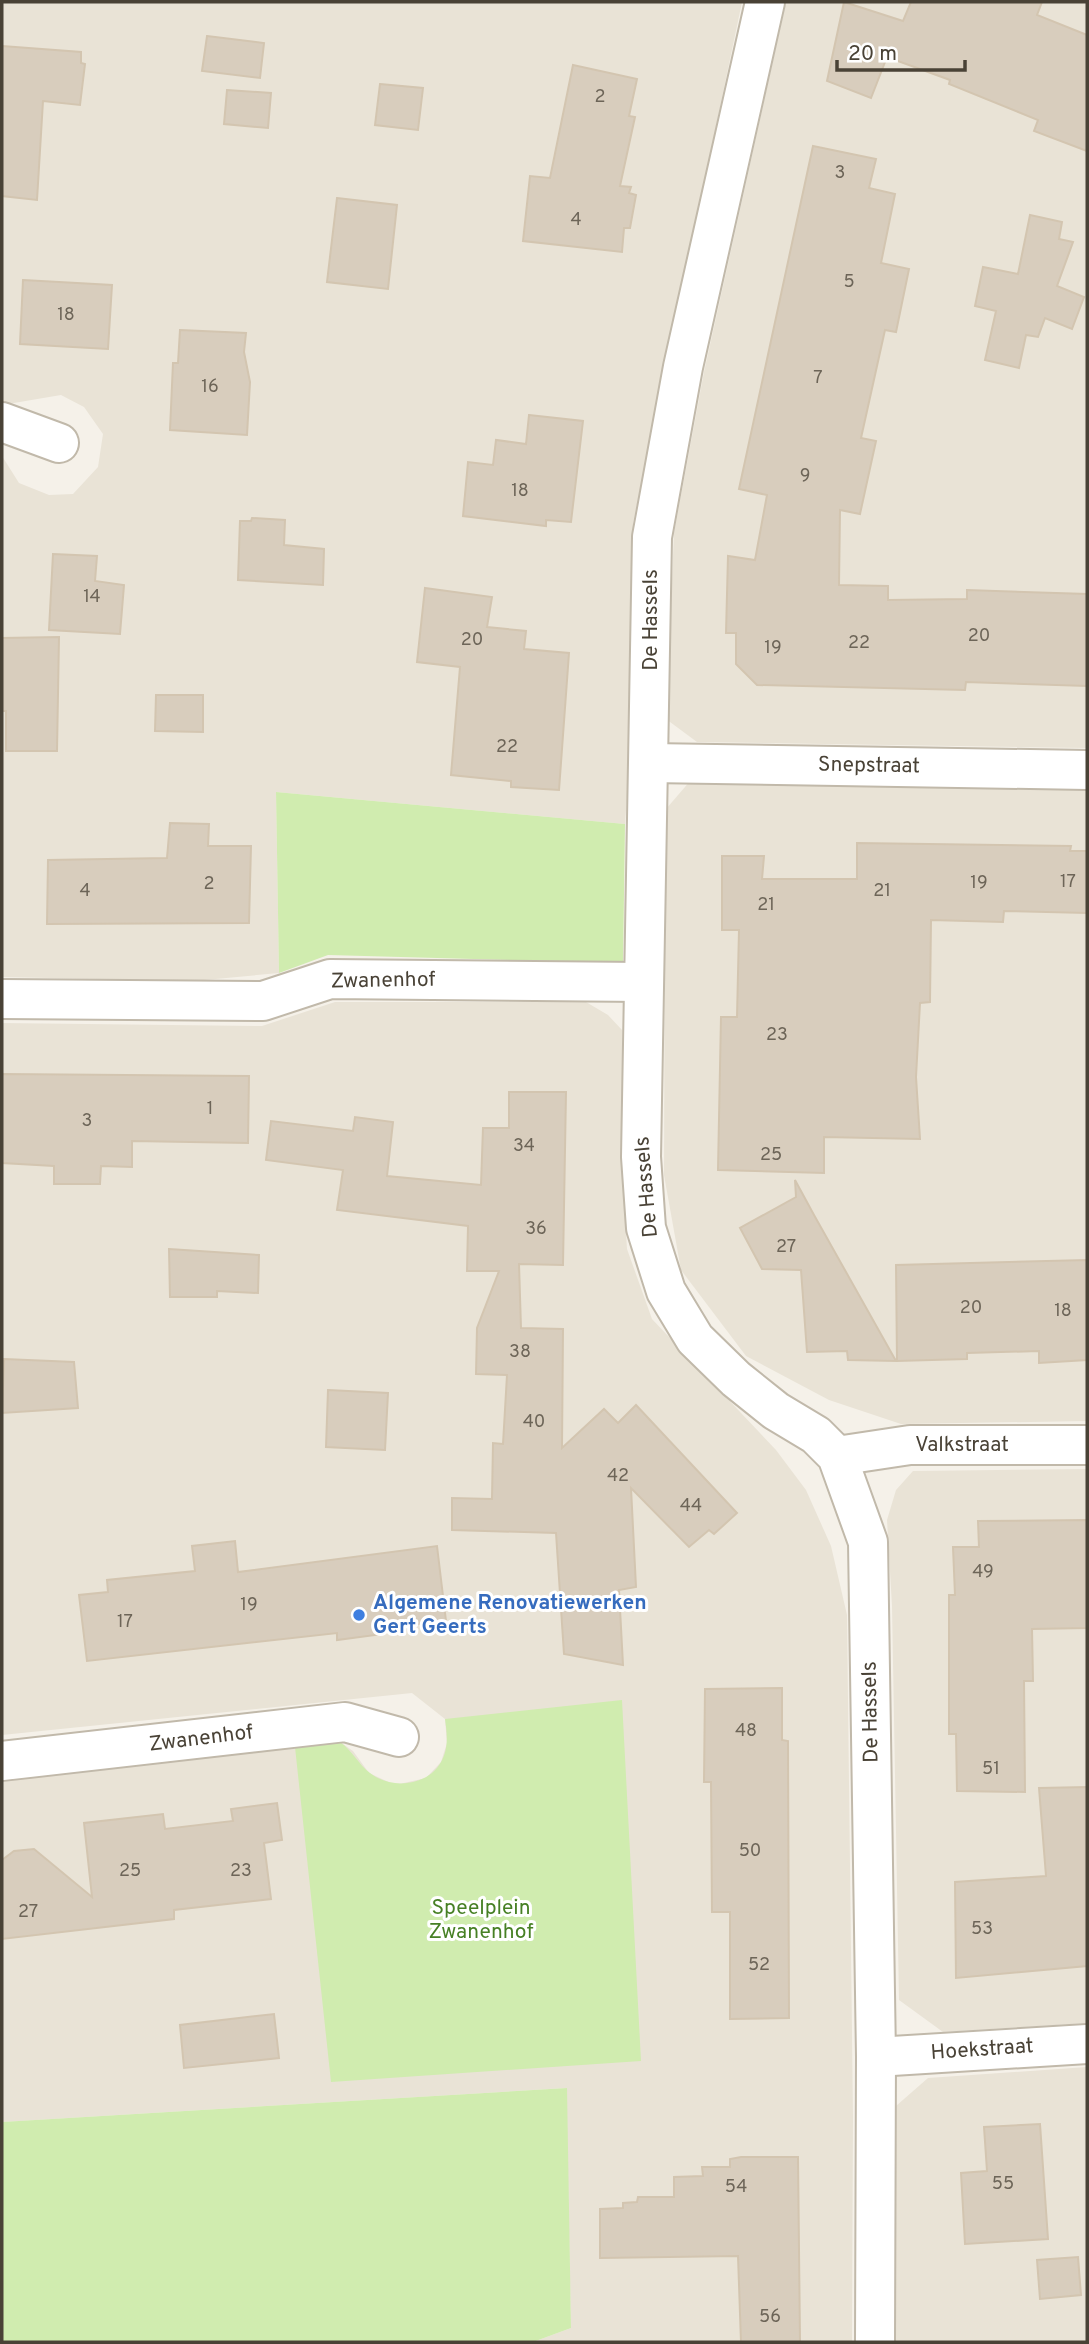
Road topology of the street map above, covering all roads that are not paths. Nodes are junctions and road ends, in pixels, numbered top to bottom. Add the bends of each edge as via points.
1 (765, 2) edge
2 (2, 422) edge
3 (59, 443) dead end
4 (650, 763) junction
5 (1087, 770) edge
6 (642, 982) junction
7 (2, 999) edge
8 (1087, 1445) edge
9 (837, 1457) junction
10 (399, 1737) dead end
11 (2, 1761) edge
12 (1087, 2044) edge
13 (876, 2057) junction
14 (875, 2342) edge

1 - 4 street, De Hassels via 683,367 652,537
2 - 3 street
4 - 5 street, Snepstraat
4 - 6 street, De Hassels
6 - 7 street, Zwanenhof via 330,979 263,1001
6 - 9 street, De Hassels via 641,1157 646,1228 667,1291 695,1339 736,1380 816,1434
8 - 9 street, Valkstraat via 910,1444
9 - 13 street, De Hassels via 868,1542
10 - 11 street, Zwanenhof via 345,1723
12 - 13 street, Hoekstraat
13 - 14 street, De Hassels

